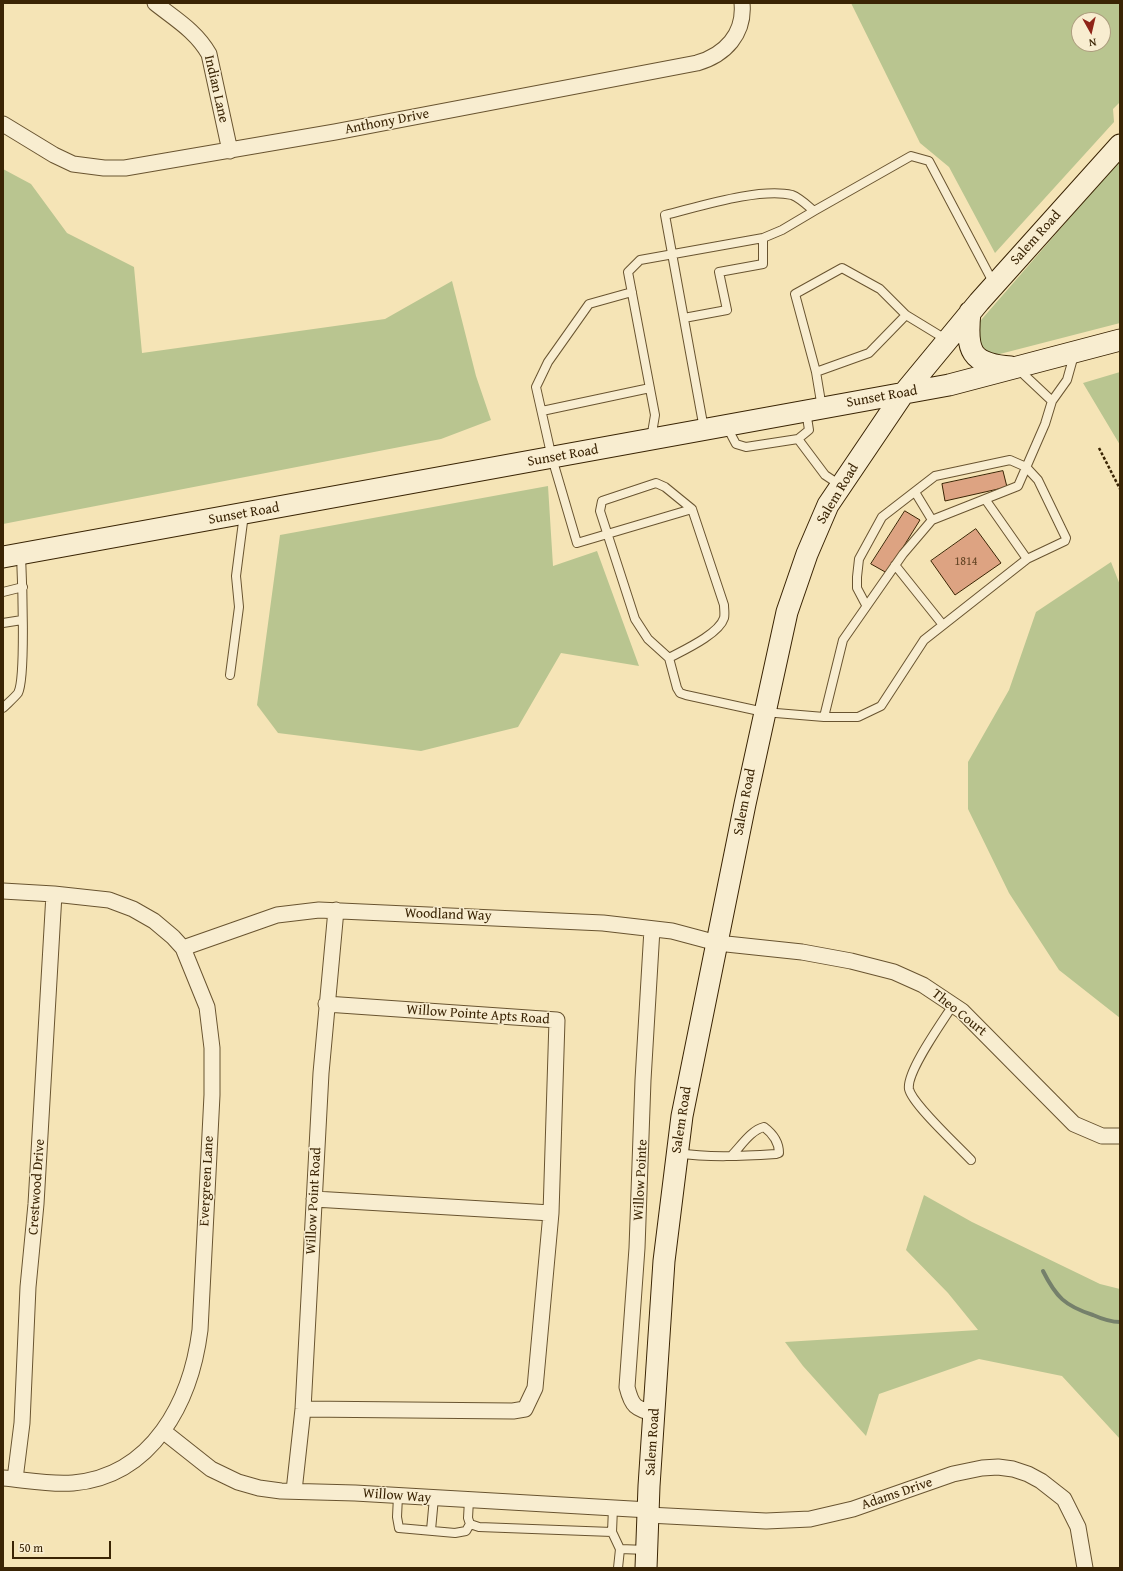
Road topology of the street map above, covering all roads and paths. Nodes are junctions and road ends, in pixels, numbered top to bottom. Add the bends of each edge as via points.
1 (155, 3) edge
2 (742, 3) edge
3 (3, 124) edge
4 (1120, 145) edge
5 (230, 151) junction
6 (814, 211) junction
7 (763, 238) junction
8 (672, 254) junction
9 (995, 284) junction
10 (632, 292) junction
11 (970, 312) junction
12 (906, 314) junction
13 (684, 318) junction
14 (948, 340) junction
15 (1120, 340) edge
16 (1075, 353) junction
17 (1016, 368) junction
18 (816, 372) junction
19 (650, 388) junction
20 (903, 394) junction
21 (1052, 401) junction
22 (814, 410) junction
23 (542, 411) junction
24 (726, 426) junction
25 (704, 430) junction
26 (798, 438) junction
27 (650, 440) junction
28 (1099, 448) dead end
29 (552, 458) junction
30 (1026, 467) junction
31 (841, 486) junction
32 (1120, 489) edge
33 (915, 492) junction
34 (985, 499) junction
35 (692, 509) junction
36 (244, 514) junction
37 (932, 520) junction
38 (606, 535) junction
39 (12, 556) edge
40 (1027, 559) junction
41 (895, 565) junction
42 (23, 587) junction
43 (3, 592) edge
44 (866, 605) junction
45 (22, 620) junction
46 (3, 623) edge
47 (943, 624) junction
48 (669, 658) junction
49 (230, 675) dead end
50 (3, 708) edge
51 (764, 712) junction
52 (824, 717) junction
53 (3, 891) edge
54 (54, 894) junction
55 (336, 910) junction
56 (652, 929) junction
57 (717, 943) junction
58 (183, 948) junction
59 (326, 1004) junction
60 (953, 1005) junction
61 (1120, 1136) edge
62 (676, 1153) junction
63 (732, 1155) junction
64 (971, 1160) dead end
65 (314, 1199) junction
66 (551, 1213) junction
67 (303, 1409) junction
68 (655, 1414) junction
69 (163, 1431) junction
70 (9, 1479) edge
71 (294, 1491) junction
72 (398, 1496) junction
73 (434, 1498) junction
74 (469, 1500) junction
75 (613, 1508) junction
76 (648, 1512) junction
77 (470, 1524) junction
78 (431, 1530) junction
79 (612, 1532) junction
80 (620, 1549) junction
81 (647, 1559) edge
82 (618, 1568) edge
83 (1085, 1568) edge

1 - 5 street, Indian Lane via 194,33 209,54
2 - 5 street, Anthony Drive via 742,20 735,37 719,54 703,61 664,71
3 - 5 street, Anthony Drive via 72,164 104,168 139,166
4 - 9 street, Salem Road
6 - 7 lane
6 - 8 lane via 793,196 774,192 665,215
6 - 9 lane via 911,156 929,161
7 - 8 lane
7 - 13 lane via 763,264 720,272 727,310
8 - 10 lane via 640,260 628,272
8 - 13 lane
9 - 11 street, Salem Road
10 - 19 lane
10 - 23 lane via 589,304 548,362 536,387
11 - 14 street, Salem Road
11 - 17 street via 969,341 974,355 995,366
12 - 14 lane
12 - 18 lane via 869,353
12 - 18 lane via 880,289 842,268 795,294
13 - 25 lane
14 - 20 street, Salem Road
15 - 16 street, Sunset Road
16 - 17 street, Sunset Road
16 - 21 lane via 1067,380
17 - 20 street, Sunset Road
17 - 21 lane
18 - 22 lane
19 - 23 lane
19 - 27 lane via 655,414
20 - 22 street, Sunset Road
20 - 31 street, Salem Road
21 - 30 lane
22 - 24 street, Sunset Road
22 - 26 lane via 809,430
23 - 29 lane
24 - 25 street, Sunset Road
24 - 26 lane via 736,444 746,447
25 - 27 street, Sunset Road
26 - 31 lane via 825,475
27 - 29 street, Sunset Road
28 - 32 path
29 - 36 street, Sunset Road
29 - 38 lane via 577,543
30 - 33 lane via 1010,460 935,476
30 - 34 lane via 1018,486
30 - 40 lane via 1038,480 1066,538 1065,541
31 - 51 street, Salem Road via 821,520 792,598
33 - 37 lane
33 - 44 lane via 882,517 859,559 857,588
34 - 37 lane
34 - 40 lane
35 - 38 lane
35 - 38 lane via 665,487 656,483 602,502 600,512
35 - 48 lane via 724,605 725,617 720,626 710,634
36 - 39 street, Sunset Road
36 - 49 lane via 236,576 239,607
37 - 41 lane
38 - 48 lane via 635,619 648,639
39 - 42 lane
40 - 47 lane
41 - 44 lane
41 - 47 lane
42 - 43 lane
42 - 45 lane
44 - 52 lane via 843,640
45 - 46 lane
45 - 50 lane via 22,664 18,692
47 - 52 lane via 924,640 881,706 858,717
48 - 51 lane via 680,693
51 - 52 lane
51 - 57 street, Salem Road
53 - 54 street, Evergreen Lane
54 - 58 street, Evergreen Lane via 109,900 133,909 164,929
54 - 70 street, Crestwood Drive via 36,1204 28,1287 22,1422
55 - 56 street, Woodland Way via 603,923
55 - 58 street, Woodland Way via 305,910 277,915
55 - 59 street, Willow Point Road
56 - 57 street, Woodland Way via 672,931
56 - 68 street, Willow Pointe via 638,1240 627,1387 631,1401 637,1409
57 - 60 street, Theo Court via 802,952 872,966 909,978
57 - 62 street, Salem Road via 692,1057
58 - 69 street, Evergreen Lane via 210,1019 212,1094 198,1346 178,1409
59 - 65 street, Willow Point Road
59 - 66 street, Willow Pointe Apts Road via 557,1020
60 - 61 street, Theo Court via 985,1033 1074,1124 1102,1136
60 - 64 lane via 922,1054 909,1080 909,1088 916,1102
62 - 63 lane via 696,1156
62 - 68 street, Salem Road via 664,1260
63 - 63 lane via 776,1154 779,1153 779,1148 764,1127 752,1134
65 - 66 street
65 - 67 street, Willow Point Road
66 - 67 street via 535,1388 525,1409
67 - 71 street, Willow Point Road
68 - 76 street, Salem Road
69 - 70 street, Evergreen Lane via 135,1459 106,1475 73,1483
69 - 71 street, Willow Way via 202,1463 220,1474 254,1487
71 - 72 street, Willow Way
72 - 73 street, Willow Way
72 - 78 lane via 399,1528
73 - 74 street, Willow Way
73 - 78 lane
74 - 75 street, Willow Way
74 - 77 lane
75 - 76 street, Willow Way
75 - 79 lane
76 - 81 street, Salem Road
76 - 83 street, Adams Drive via 766,1521 810,1519 853,1509 953,1474 998,1467 1028,1474 1064,1499 1078,1526
77 - 78 lane via 466,1531 460,1532
77 - 79 lane via 479,1527
79 - 80 lane
80 - 81 lane
80 - 82 lane

